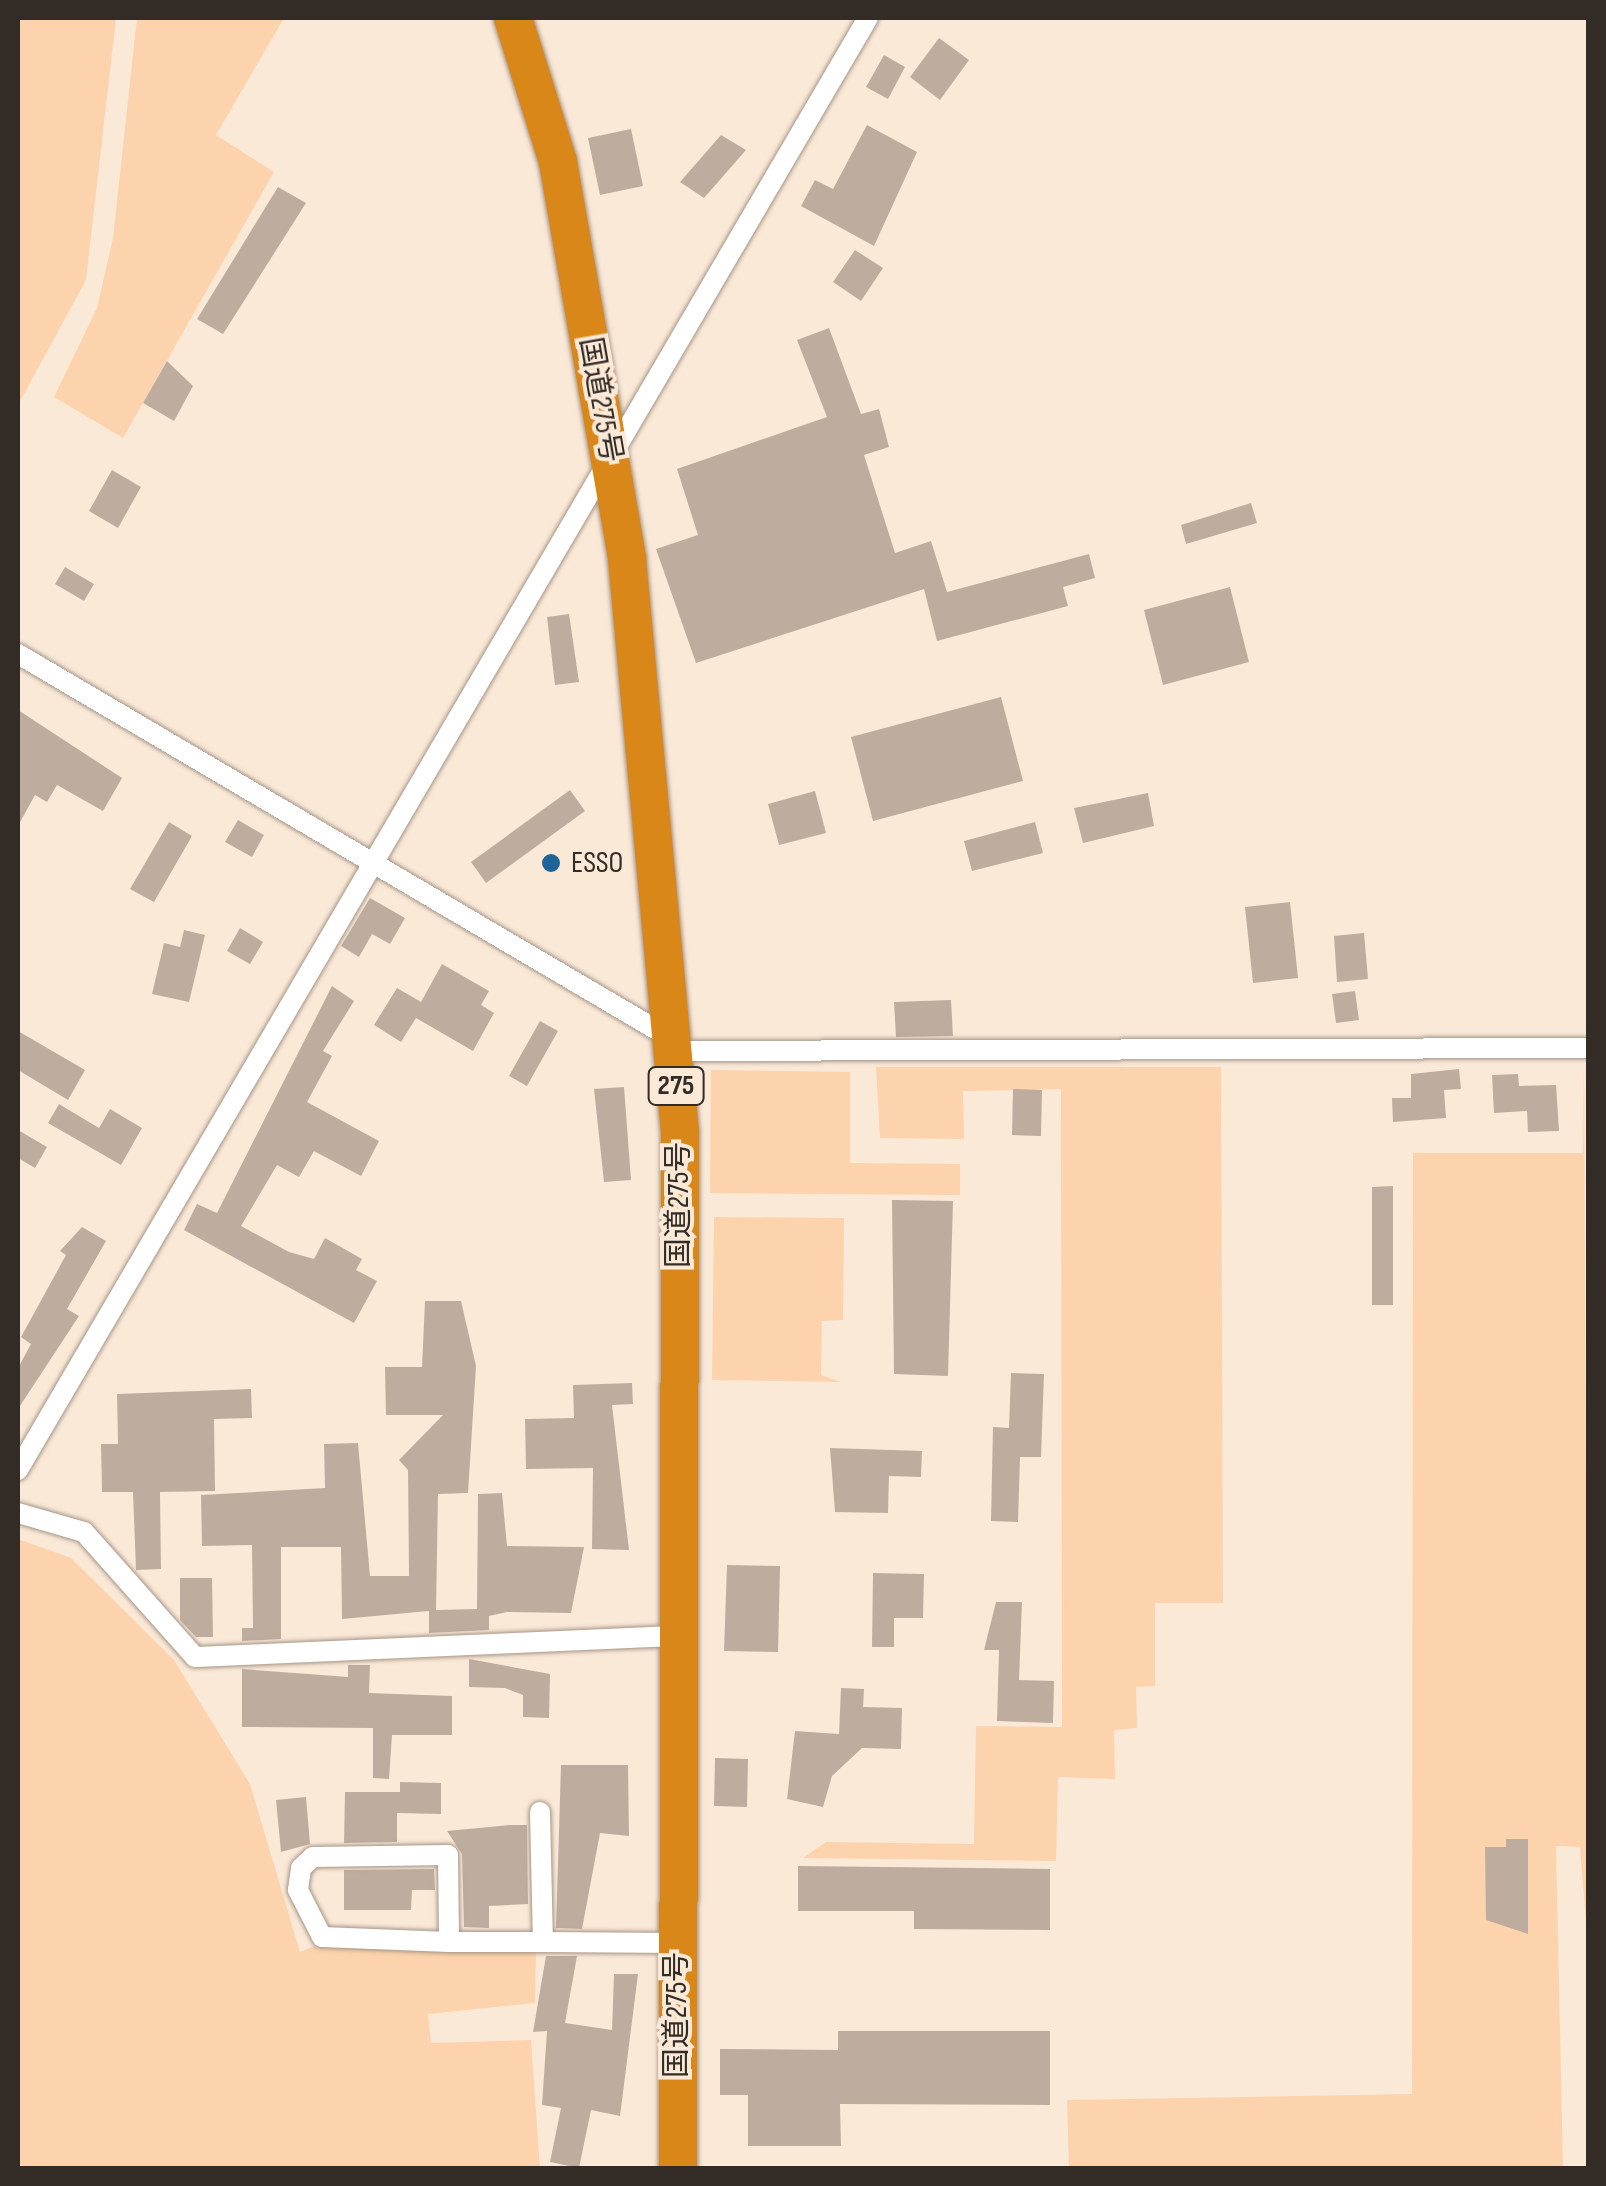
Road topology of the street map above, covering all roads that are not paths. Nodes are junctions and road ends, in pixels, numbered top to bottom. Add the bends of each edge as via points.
1 (513, 18) edge
2 (868, 18) edge
3 (609, 451) junction
4 (18, 654) edge
5 (370, 862) junction
6 (672, 1045) junction
7 (1588, 1048) edge
8 (18, 1470) edge
9 (18, 1514) edge
10 (676, 1636) junction
11 (540, 1812) dead end
12 (448, 1942) junction
13 (542, 1942) junction
14 (677, 1943) junction
15 (678, 2168) edge

1 - 3 highway, 国道275号 / 275 via 558,162
2 - 3 street
3 - 5 street
3 - 6 highway, 国道275号 / 275 via 628,559
4 - 5 street
5 - 6 street
5 - 8 street
6 - 7 street
6 - 10 highway, 国道275号 / 275 via 680,1133
9 - 10 street via 84,1532 194,1657
10 - 14 highway, 国道275号 / 275
11 - 13 street
12 - 12 street via 448,1855 313,1857 301,1868 298,1890 322,1938
12 - 13 street
13 - 14 street
14 - 15 highway, 国道275号 / 275

